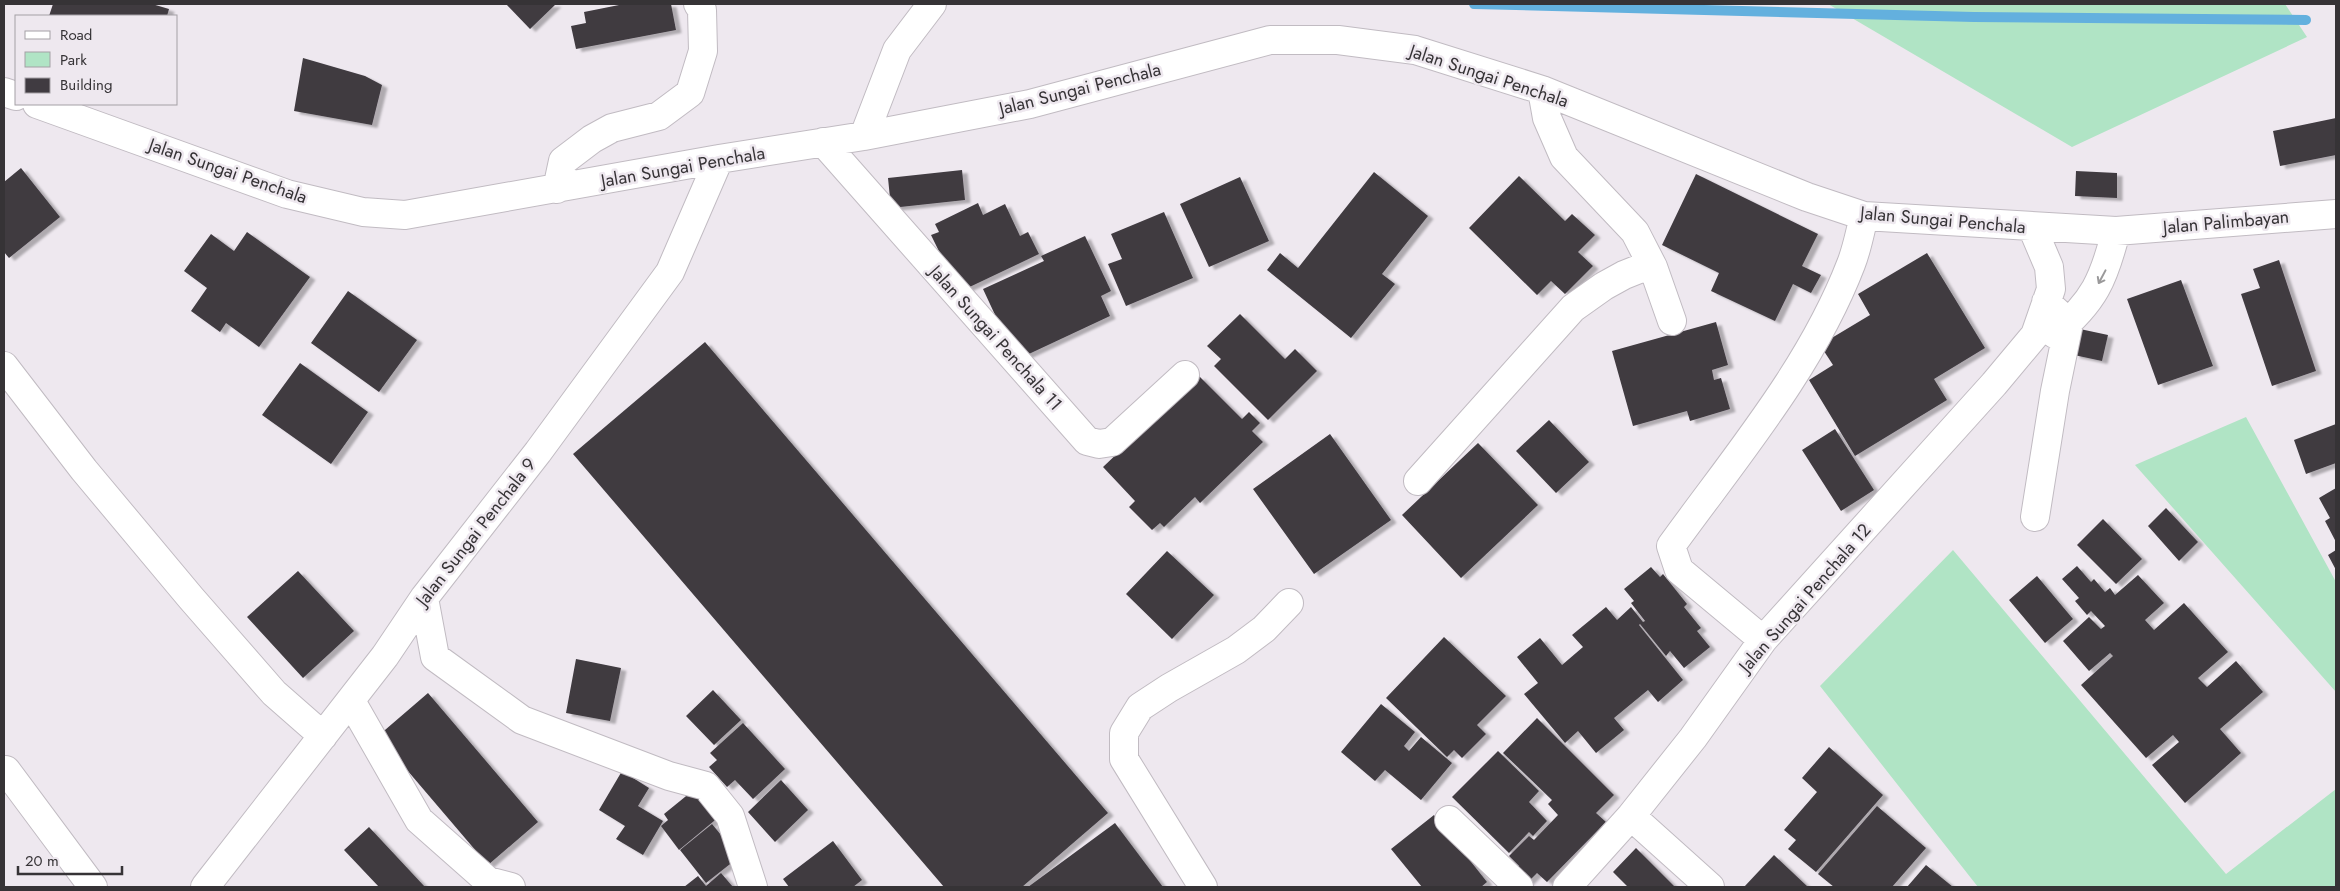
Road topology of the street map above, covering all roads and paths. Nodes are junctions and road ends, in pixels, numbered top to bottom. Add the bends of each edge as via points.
1 (698, 4) edge
2 (932, 4) edge
3 (1542, 90) junction
4 (40, 105) edge
5 (864, 136) junction
6 (822, 142) junction
7 (719, 159) junction
8 (557, 189) junction
9 (2336, 214) edge
10 (1864, 216) junction
11 (2032, 227) junction
12 (2116, 231) junction
13 (1653, 267) junction
14 (2046, 302) junction
15 (1672, 321) dead end
16 (2070, 322) junction
17 (4, 366) edge
18 (1185, 375) dead end
19 (1994, 384) junction
20 (1418, 481) dead end
21 (2035, 518) dead end
22 (424, 598) junction
23 (1289, 603) dead end
24 (1763, 640) junction
25 (351, 701) junction
26 (323, 736) junction
27 (6, 770) dead end
28 (1631, 816) junction
29 (1448, 820) dead end
30 (93, 887) edge
31 (204, 887) edge
32 (511, 887) edge
33 (753, 887) edge
34 (1203, 887) edge
35 (1519, 887) edge
36 (1567, 887) edge
37 (1710, 887) edge

1 - 8 street via 702,10 703,51 690,93 659,116 612,128 592,140 563,161
2 - 5 street via 898,50
3 - 5 street, Jalan Sungai Penchala via 1415,50 1338,40 1270,40 1030,104
3 - 10 street, Jalan Sungai Penchala via 1807,197
3 - 13 street via 1547,118 1564,157 1635,232
4 - 8 street, Jalan Sungai Penchala via 287,194 363,212 405,215
5 - 6 street, Jalan Sungai Penchala
6 - 7 street, Jalan Sungai Penchala
6 - 18 street, Jalan Sungai Penchala 11 via 1087,441 1099,444 1112,442
7 - 8 street, Jalan Sungai Penchala
7 - 22 street, Jalan Sungai Penchala 9 via 670,272 538,452
9 - 12 street, Jalan Palimbayan
10 - 11 street, Jalan Sungai Penchala
10 - 24 street via 1852,263 1801,363 1671,546 1679,570
11 - 12 street, Jalan Sungai Penchala
11 - 14 street, Jalan Sungai Penchala 12 via 2049,267 2051,289
12 -> 16 street, Jalan Sungai Penchala 12 via 2107,267 2090,299
13 - 15 street
13 - 20 street via 1624,275 1573,308
14 - 16 street
14 - 19 street, Jalan Sungai Penchala 12 via 2034,335
16 - 19 street, Jalan Sungai Penchala 12
16 - 21 street via 2055,391
17 - 26 street via 84,470 190,598 274,693
19 - 24 street, Jalan Sungai Penchala 12
22 - 25 street, Jalan Sungai Penchala 9
22 - 33 street via 435,657 522,720 669,776 706,786 730,816
23 - 34 street via 1264,629 1236,650 1140,707 1124,732 1124,759
24 - 28 street, Jalan Sungai Penchala 12 via 1693,738
25 - 26 street, Jalan Sungai Penchala 9
25 - 32 street via 419,820 488,881
26 - 31 street, Jalan Sungai Penchala 9
27 - 30 street
28 - 36 street, Jalan Sungai Penchala 12
28 - 37 street
29 - 35 street

